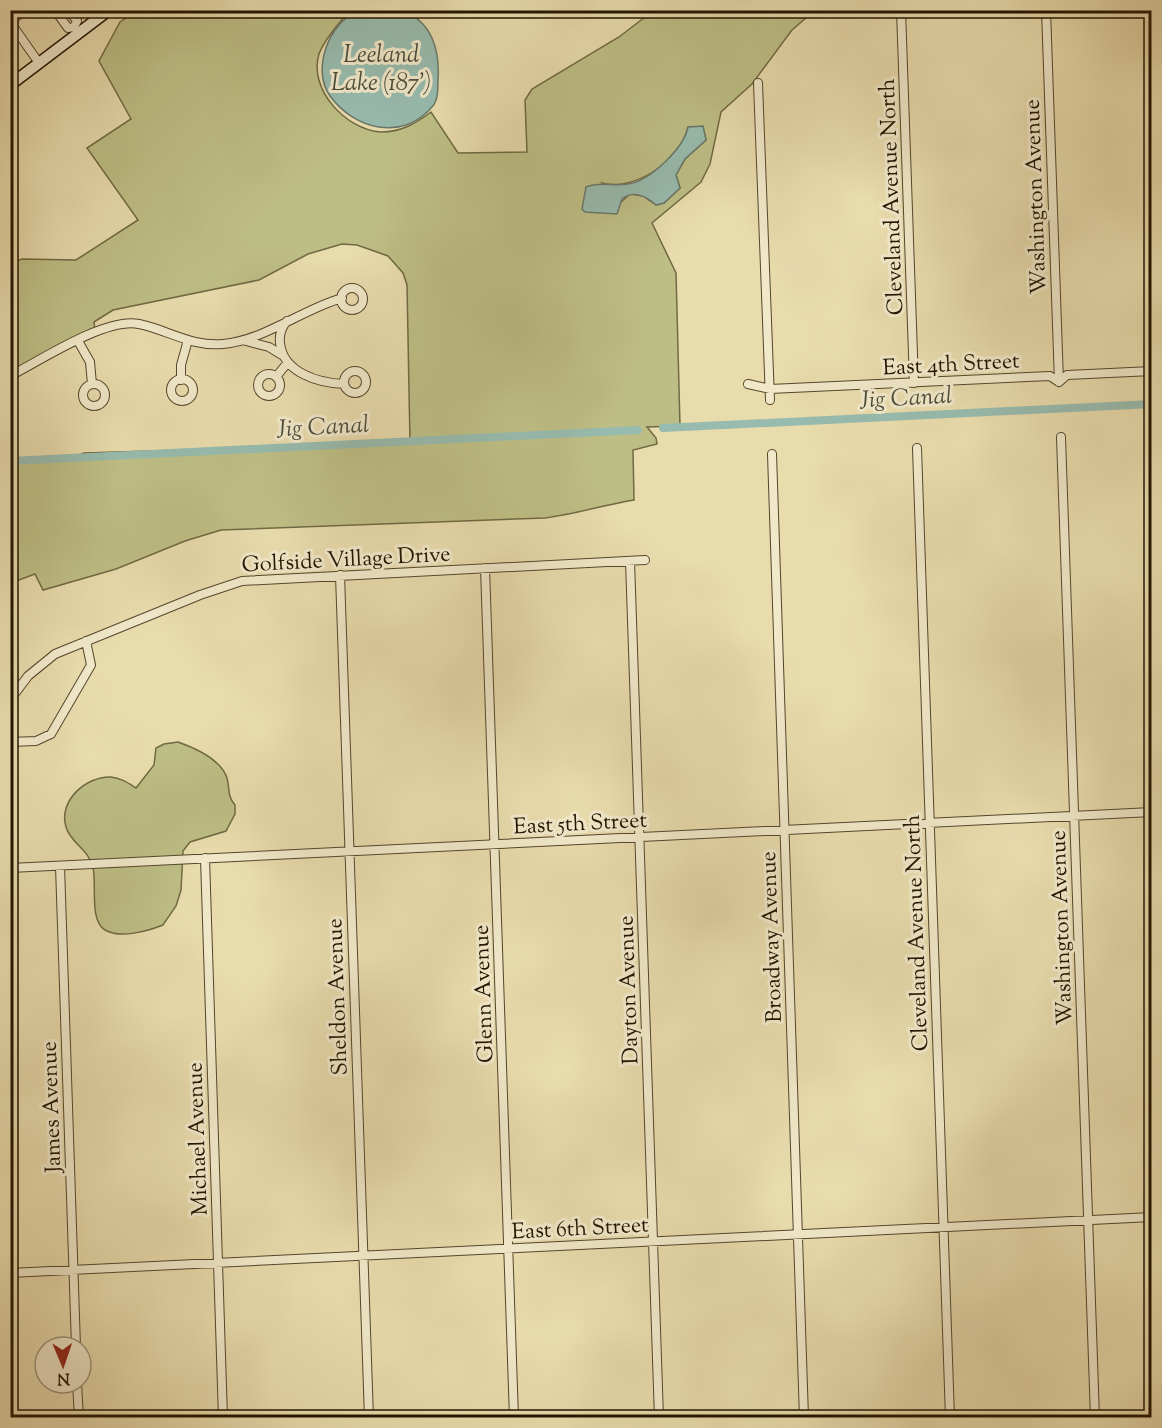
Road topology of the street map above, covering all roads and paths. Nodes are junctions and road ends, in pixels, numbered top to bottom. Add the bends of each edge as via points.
1 (24, 10) edge
2 (54, 10) edge
3 (69, 10) edge
4 (109, 10) edge
5 (900, 10) edge
6 (1046, 10) edge
7 (76, 30) junction
8 (39, 63) junction
9 (758, 83) dead end
10 (10, 85) edge
11 (342, 298) dead end
12 (291, 319) junction
13 (188, 340) junction
14 (78, 341) junction
15 (242, 341) junction
16 (285, 359) junction
17 (1152, 371) edge
18 (10, 376) edge
19 (276, 377) dead end
20 (181, 380) dead end
21 (1059, 382) junction
22 (914, 383) junction
23 (92, 384) dead end
24 (344, 384) dead end
25 (748, 384) dead end
26 (770, 389) junction
27 (770, 400) dead end
28 (1061, 437) dead end
29 (916, 448) dead end
30 (772, 454) dead end
31 (645, 560) dead end
32 (630, 561) junction
33 (485, 568) junction
34 (340, 575) junction
35 (86, 641) junction
36 (10, 700) edge
37 (10, 742) edge
38 (1152, 812) edge
39 (1074, 816) junction
40 (929, 823) junction
41 (784, 830) junction
42 (640, 838) junction
43 (495, 844) junction
44 (350, 852) junction
45 (205, 858) junction
46 (60, 866) junction
47 (10, 868) edge
48 (1152, 1217) edge
49 (1089, 1220) junction
50 (943, 1227) junction
51 (798, 1234) junction
52 (653, 1242) junction
53 (508, 1248) junction
54 (364, 1256) junction
55 (218, 1263) junction
56 (74, 1269) junction
57 (10, 1273) edge
58 (76, 1335) edge
59 (78, 1395) edge
60 (79, 1418) edge
61 (223, 1418) edge
62 (369, 1418) edge
63 (514, 1418) edge
64 (659, 1418) edge
65 (804, 1418) edge
66 (950, 1418) edge
67 (1095, 1418) edge

1 - 8 street via 14,19 13,26
2 - 7 street via 68,28
3 - 7 street via 77,21
4 - 7 main road
5 - 22 street, Cleveland Avenue North
6 - 21 street, Washington Avenue
7 - 8 main road
8 - 10 main road
9 - 26 street
11 - 12 street
12 - 15 street
12 - 16 street via 282,326 279,336
13 - 14 street via 123,322
13 - 15 street via 213,344
13 - 20 street
14 - 18 street
14 - 23 street via 90,362
15 - 16 street via 269,346
16 - 19 street
16 - 24 street via 309,378
17 - 21 street, East 4th Street via 1067,375
21 - 22 street, East 4th Street via 1050,376
22 - 26 street, East 4th Street
25 - 26 street, East 4th Street
26 - 27 street
28 - 39 street, Washington Avenue
29 - 40 street, Cleveland Avenue North
30 - 41 street, Broadway Avenue
31 - 32 street, Golfside Village Drive
32 - 33 street, Golfside Village Drive
32 - 42 street, Dayton Avenue
33 - 34 street, Golfside Village Drive
33 - 43 street, Glenn Avenue
34 - 35 street, Golfside Village Drive via 232,583
34 - 44 street, Sheldon Avenue
35 - 36 street, Golfside Village Drive via 41,664
35 - 37 street via 91,665 51,734 36,741
38 - 39 street, East 5th Street
39 - 40 street, East 5th Street
39 - 49 street, Washington Avenue
40 - 41 street, East 5th Street
40 - 50 street, Cleveland Avenue North
41 - 42 street, East 5th Street
41 - 51 street, Broadway Avenue
42 - 43 street, East 5th Street
42 - 52 street, Dayton Avenue
43 - 44 street, East 5th Street
43 - 53 street, Glenn Avenue
44 - 45 street, East 5th Street
44 - 54 street, Sheldon Avenue
45 - 46 street, East 5th Street
45 - 55 street, Michael Avenue
46 - 47 street, East 5th Street
46 - 56 street, James Avenue
48 - 49 street, East 6th Street
49 - 50 street, East 6th Street
49 - 67 street, Washington Avenue
50 - 51 street, East 6th Street
50 - 66 street, Cleveland Avenue North
51 - 52 street, East 6th Street
51 - 65 street, Broadway Avenue
52 - 53 street, East 6th Street
52 - 64 street, Dayton Avenue
53 - 54 street, East 6th Street
53 - 63 street, Glenn Avenue
54 - 55 street, East 6th Street
54 - 62 street, Sheldon Avenue
55 - 56 street, East 6th Street
55 - 61 street, Michael Avenue
56 - 57 street, East 6th Street
56 - 58 street, James Avenue
59 - 60 street

